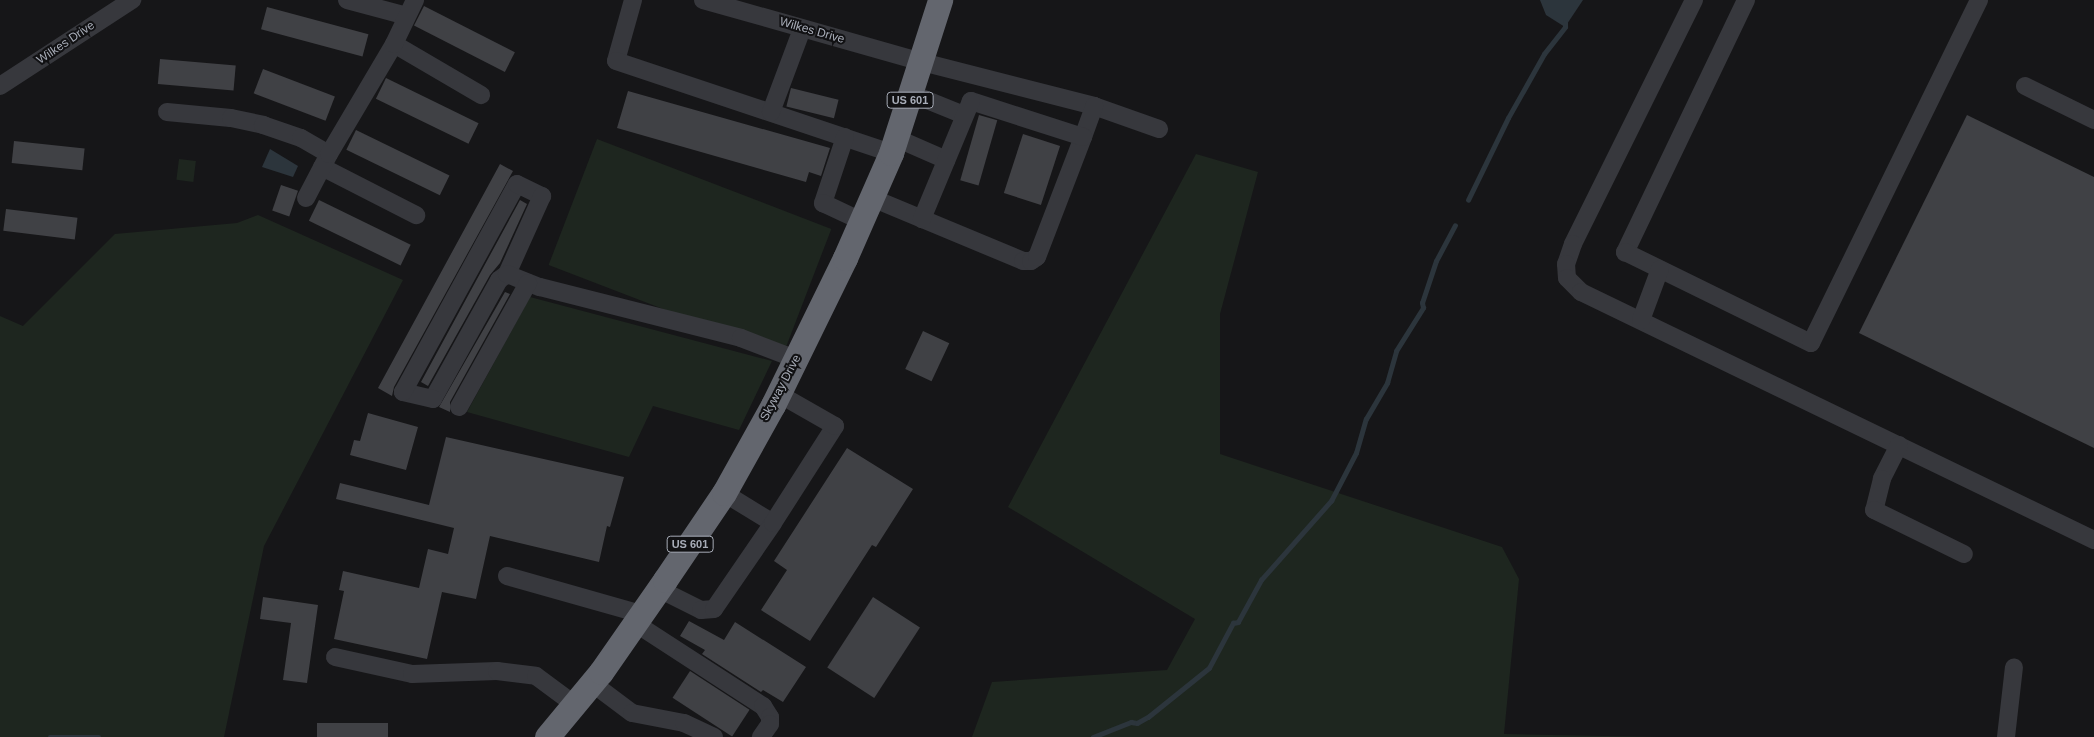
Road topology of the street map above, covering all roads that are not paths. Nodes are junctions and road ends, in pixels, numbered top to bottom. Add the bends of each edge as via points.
1 (132, 0) edge
2 (347, 0) edge
3 (414, 0) edge
4 (633, 0) edge
5 (703, 0) edge
6 (940, 0) edge
7 (1694, 0) edge
8 (1746, 0) edge
9 (1979, 0) edge
10 (407, 16) junction
11 (802, 28) junction
12 (394, 44) junction
13 (922, 62) junction
14 (0, 86) edge
15 (2024, 86) dead end
16 (1035, 91) junction
17 (912, 94) junction
18 (481, 95) dead end
19 (1094, 106) junction
20 (167, 112) dead end
21 (771, 112) junction
22 (964, 115) junction
23 (1026, 118) junction
24 (2094, 120) edge
25 (1160, 128) dead end
26 (845, 137) junction
27 (1084, 137) junction
28 (894, 146) junction
29 (326, 160) junction
30 (946, 160) junction
31 (306, 198) dead end
32 (872, 198) junction
33 (416, 215) dead end
34 (922, 219) junction
35 (861, 221) junction
36 (1660, 269) junction
37 (508, 274) junction
38 (528, 283) junction
39 (1641, 320) junction
40 (796, 359) junction
41 (779, 394) junction
42 (459, 407) dead end
43 (1899, 445) junction
44 (724, 493) junction
45 (772, 523) junction
46 (2094, 540) edge
47 (1964, 554) dead end
48 (507, 576) dead end
49 (659, 589) junction
50 (638, 618) junction
51 (335, 657) dead end
52 (2014, 666) dead end
53 (592, 683) junction
54 (574, 704) junction
55 (547, 737) edge
56 (714, 737) edge
57 (761, 737) edge
58 (2006, 737) edge

1 - 14 street, Wilkes Drive
2 - 10 street
3 - 10 street
4 - 21 street via 616,61
5 - 11 street, Wilkes Drive
6 - 13 highway, Skyway Drive / US 601
7 - 39 street via 1566,264 1567,278 1581,292
8 - 36 street via 1624,252
9 - 36 street via 1811,343
10 - 12 street
11 - 13 street, Wilkes Drive
11 - 21 street
12 - 18 street
12 - 29 street
13 - 16 street, Wilkes Drive
13 - 17 highway, Skyway Drive / US 601
15 - 24 street
16 - 19 street, Wilkes Drive
16 - 23 street
17 - 22 street
17 - 28 highway, Skyway Drive / US 601
19 - 25 street, Wilkes Drive
19 - 27 street
20 - 29 street via 263,124 300,138
21 - 26 street
22 - 23 street via 968,103 974,101
22 - 30 street
23 - 27 street
26 - 28 street
26 - 35 street via 824,202
27 - 34 street via 1037,258 1027,262
28 - 30 street
28 - 32 highway, Skyway Drive / US 601
29 - 31 street
29 - 33 street
30 - 34 street
32 - 34 street
32 - 35 highway, Skyway Drive / US 601
35 - 40 highway, Skyway Drive / US 601
36 - 39 street
37 - 37 street via 542,196 517,184 402,392 433,400 499,280
37 - 38 street
38 - 40 street via 742,338
38 - 42 street
39 - 43 street
40 - 41 highway, Skyway Drive / US 601
41 - 44 highway, Skyway Drive / US 601
41 - 45 street via 835,426
43 - 46 street
43 - 47 street via 1882,479 1874,510
44 - 45 street
44 - 49 highway, Skyway Drive / US 601
45 - 49 street via 714,609 701,610
48 - 50 street
49 - 50 highway, Skyway Drive / US 601
50 - 53 highway, Skyway Drive / US 601
50 - 57 street via 763,706 770,717 770,724
51 - 54 street via 412,674 497,671 536,676
52 - 58 street
53 - 54 highway, Skyway Drive / US 601
53 - 56 street via 632,713 684,723
54 - 55 highway, Skyway Drive / US 601

